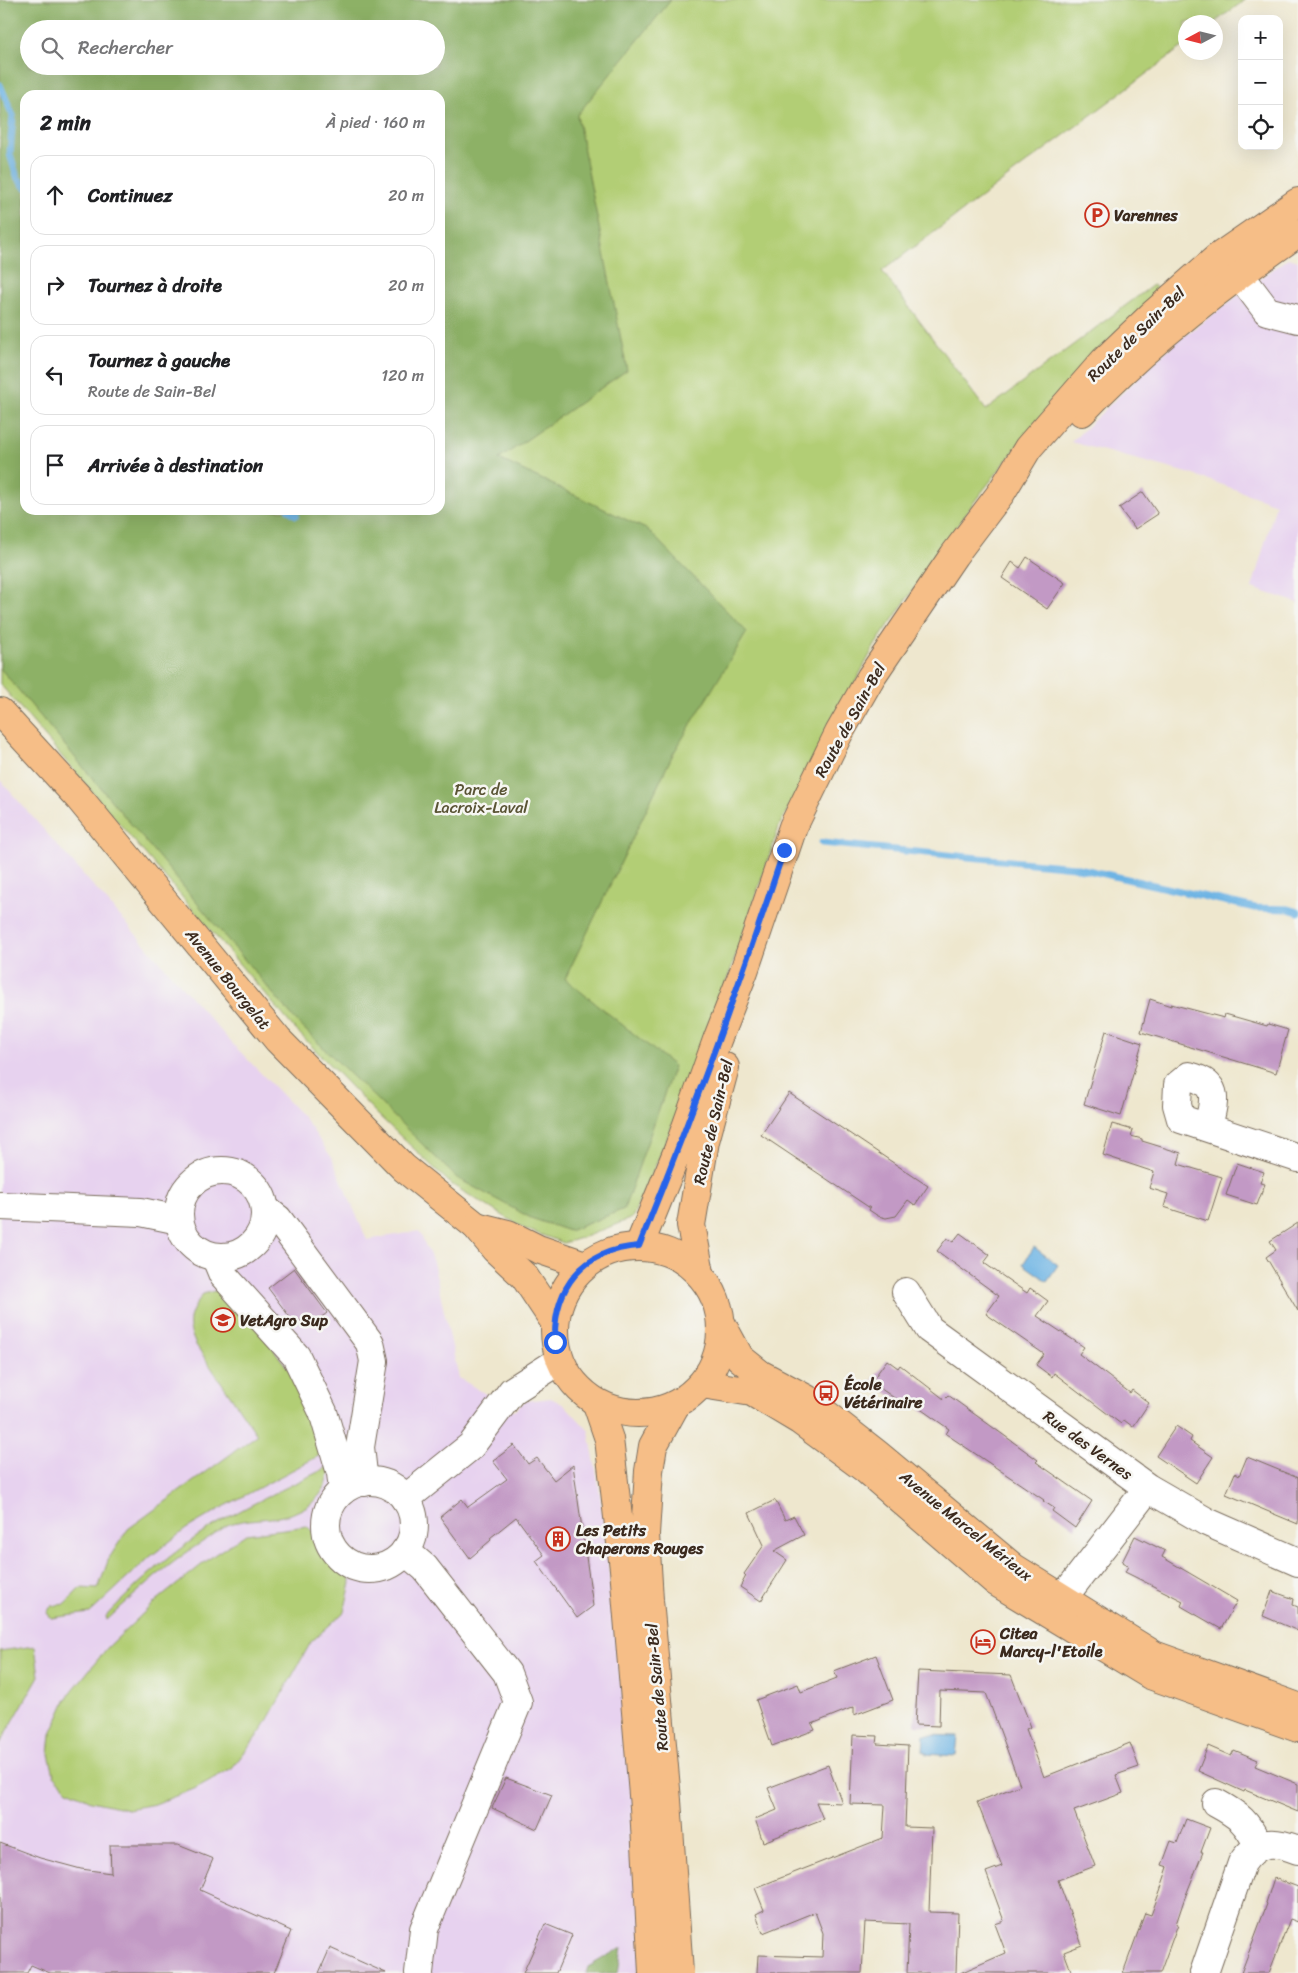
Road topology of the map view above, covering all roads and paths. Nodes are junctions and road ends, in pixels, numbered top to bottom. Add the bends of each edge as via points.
1 (1298, 202) edge
2 (1298, 234) edge
3 (1239, 274) junction
4 (1298, 319) edge
5 (1001, 492) junction
6 (0, 712) edge
7 (744, 971) junction
8 (1208, 1128) dead end
9 (1298, 1158) edge
10 (0, 1206) edge
11 (265, 1209) junction
12 (179, 1220) junction
13 (476, 1226) junction
14 (639, 1246) junction
15 (216, 1258) junction
16 (585, 1265) junction
17 (700, 1273) junction
18 (906, 1292) dead end
19 (554, 1321) junction
20 (722, 1325) junction
21 (559, 1361) junction
22 (702, 1384) junction
23 (597, 1404) junction
24 (675, 1406) junction
25 (354, 1486) junction
26 (1148, 1488) junction
27 (405, 1499) junction
28 (405, 1551) junction
29 (1298, 1562) edge
30 (1062, 1598) junction
31 (1298, 1707) edge
32 (1298, 1728) edge
33 (1216, 1803) dead end
34 (1258, 1846) junction
35 (1298, 1850) edge
36 (649, 1903) junction
37 (419, 1973) edge
38 (653, 1973) edge
39 (666, 1973) edge
40 (679, 1973) edge
41 (1204, 1973) edge

1 - 5 main road, Route de Sain-Bel via 1217,258 1111,355 1028,448
2 - 3 main road, Route de Sain-Bel
3 - 4 street via 1267,311
3 - 5 main road, Route de Sain-Bel via 1126,368 1042,456
5 - 7 main road, Route de Sain-Bel via 954,554 872,677 839,733 788,838
6 - 13 main road, Avenue Bourgelat via 79,798 278,1040 404,1168
7 - 14 main road, Route de Sain-Bel
7 - 17 main road, Route de Sain-Bel via 732,1041 705,1141 691,1225
8 - 9 street
10 - 12 street via 141,1212
11 - 12 street via 252,1183 239,1174 224,1171 209,1173 185,1191
11 - 15 street via 260,1235 252,1245 242,1253
11 - 25 street via 278,1219 370,1342 374,1361
12 - 15 street via 191,1245
13 - 16 main road, Avenue Bourgelat via 508,1234 538,1249
13 - 19 main road, Avenue Bourgelat via 524,1276
14 - 16 main road via 605,1253
14 - 17 main road via 661,1250 682,1259
15 - 25 street via 223,1275 296,1356 323,1412 338,1465
16 - 19 main road via 559,1300
17 - 20 main road via 715,1297
18 - 26 street, Rue des Vernes via 929,1329
19 - 21 main road
20 - 22 main road via 714,1366
20 - 30 main road, Avenue Marcel Mérieux via 740,1358 760,1374 807,1399 1014,1568
21 - 23 main road via 574,1385
21 - 27 street via 512,1391 471,1446
22 - 24 main road
22 - 32 main road, Avenue Marcel Mérieux via 752,1392 799,1420 864,1468 996,1582 1150,1675
23 - 24 main road via 622,1413 649,1414
23 - 36 main road, Route de Sain-Bel via 609,1439 624,1569
24 - 40 main road, Route de Sain-Bel via 653,1446 646,1534
25 - 27 street via 376,1482 397,1491
25 - 28 street via 335,1498 326,1519 326,1533 338,1556 361,1569 374,1569 397,1560
26 - 29 street, Rue des Vernes via 1207,1522
26 - 30 street
27 - 28 street via 413,1525 412,1539
28 - 37 street via 425,1568 507,1673 518,1702 424,1929
30 - 31 main road, Avenue Marcel Mérieux via 1154,1655
33 - 34 street via 1243,1819
34 - 35 street via 1282,1844
34 - 41 street via 1242,1863
36 - 38 main road, Route de Sain-Bel
36 - 39 street via 663,1912

